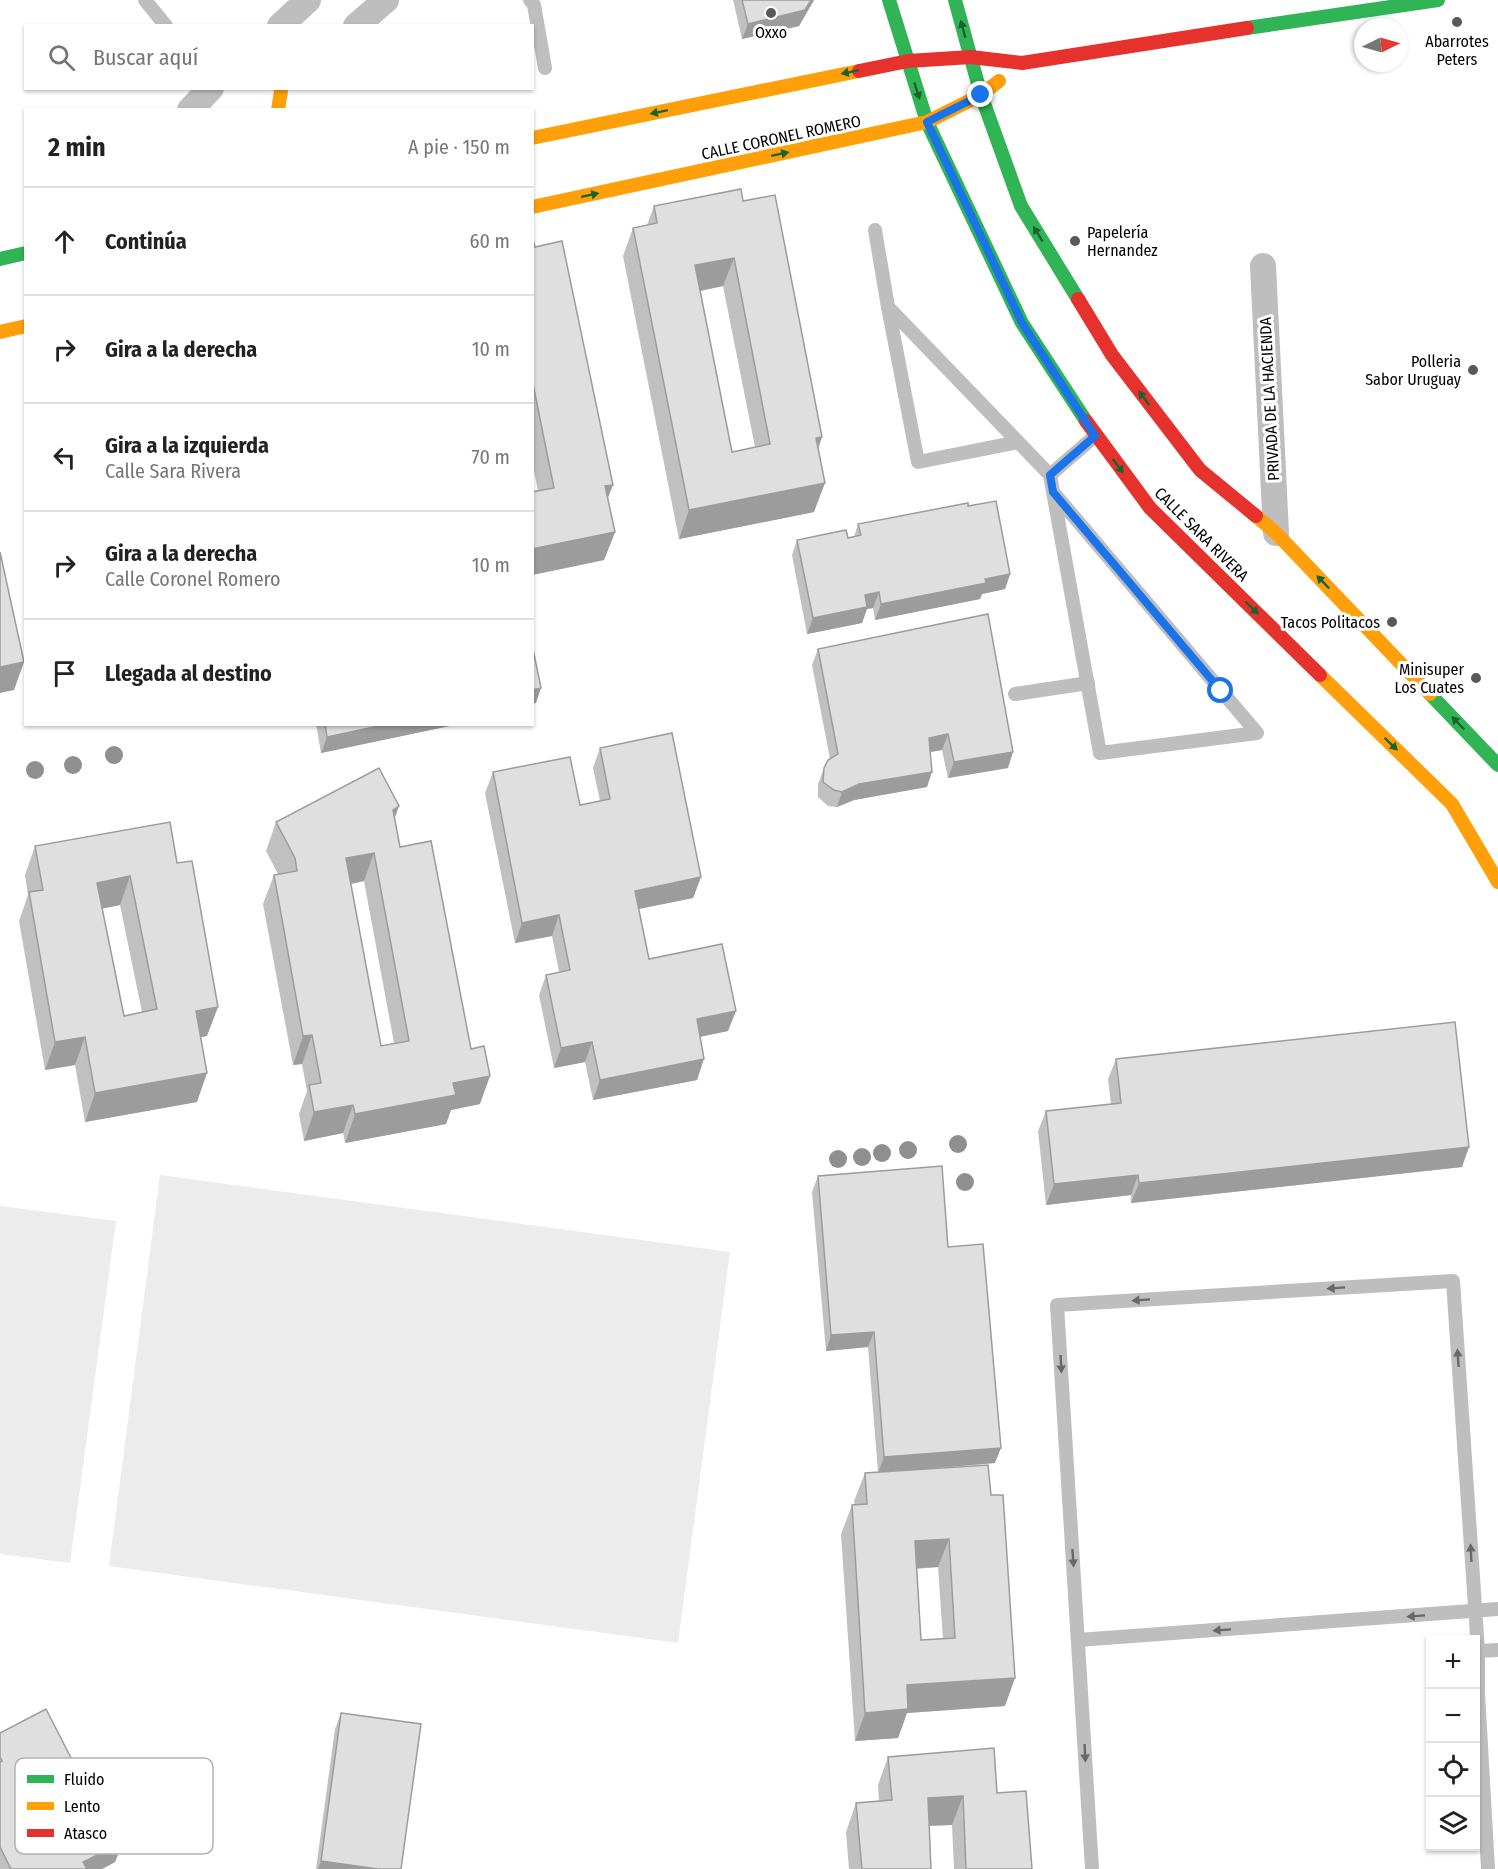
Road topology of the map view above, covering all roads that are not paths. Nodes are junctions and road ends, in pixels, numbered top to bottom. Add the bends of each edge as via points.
1 (145, 0) edge
2 (308, 0) edge
3 (386, 0) edge
4 (530, 0) edge
5 (888, 0) edge
6 (955, 0) edge
7 (1438, 0) edge
8 (1300, 9) edge
9 (164, 24) edge
10 (282, 24) edge
11 (358, 24) edge
12 (970, 57) junction
13 (908, 61) junction
14 (1022, 63) junction
15 (546, 68) dead end
16 (209, 90) edge
17 (981, 95) junction
18 (281, 96) edge
19 (192, 108) edge
20 (266, 108) edge
21 (927, 122) junction
22 (534, 138) edge
23 (534, 207) edge
24 (875, 230) dead end
25 (24, 253) edge
26 (0, 259) edge
27 (1263, 266) dead end
28 (888, 307) junction
29 (24, 326) edge
30 (0, 332) edge
31 (1095, 436) junction
32 (1018, 442) junction
33 (1050, 475) junction
34 (1053, 492) junction
35 (1276, 533) junction
36 (1088, 682) junction
37 (1015, 694) dead end
38 (1498, 765) edge
39 (1498, 882) edge
40 (1498, 1609) edge
41 (1475, 1611) junction
42 (1477, 1635) edge
43 (1078, 1640) junction
44 (1498, 1650) edge
45 (1480, 1651) edge
46 (1478, 1689) edge
47 (1092, 1869) edge
48 (1488, 1869) edge

1 - 9 lane
2 - 10 street
3 - 11 street
4 - 15 lane
5 - 13 street, CALLE SARA RIVERA
12 -> 6 street
7 - 8 street, CALLE CORONEL ROMERO
8 - 14 street, CALLE CORONEL ROMERO
12 - 13 street, CALLE CORONEL ROMERO
12 - 14 street, CALLE CORONEL ROMERO
12 - 17 street
13 -> 21 street, CALLE SARA RIVERA
13 -> 22 street, CALLE CORONEL ROMERO
14 - 17 street, CALLE CORONEL ROMERO
16 - 19 street
17 - 21 street, CALLE CORONEL ROMERO
35 -> 17 street via 1200,471 1112,356 1021,206
18 - 20 street
23 -> 21 street, CALLE CORONEL ROMERO
21 - 31 street, CALLE SARA RIVERA via 1022,323
24 - 28 lane
25 - 26 street
27 - 35 street, PRIVADA DE LA HACIENDA
28 - 32 lane
28 - 32 lane via 918,462
29 - 30 street
31 - 33 lane
31 -> 39 street, CALLE SARA RIVERA via 1150,508 1452,804
32 - 33 lane
33 - 34 lane
34 - 36 lane
34 - 36 lane via 1257,733 1100,753
38 -> 35 street
36 - 37 lane
40 - 41 lane
41 - 42 lane
41 -> 43 lane
41 -> 43 lane via 1453,1281 1057,1305
43 -> 47 lane
44 - 45 lane
46 - 48 lane

